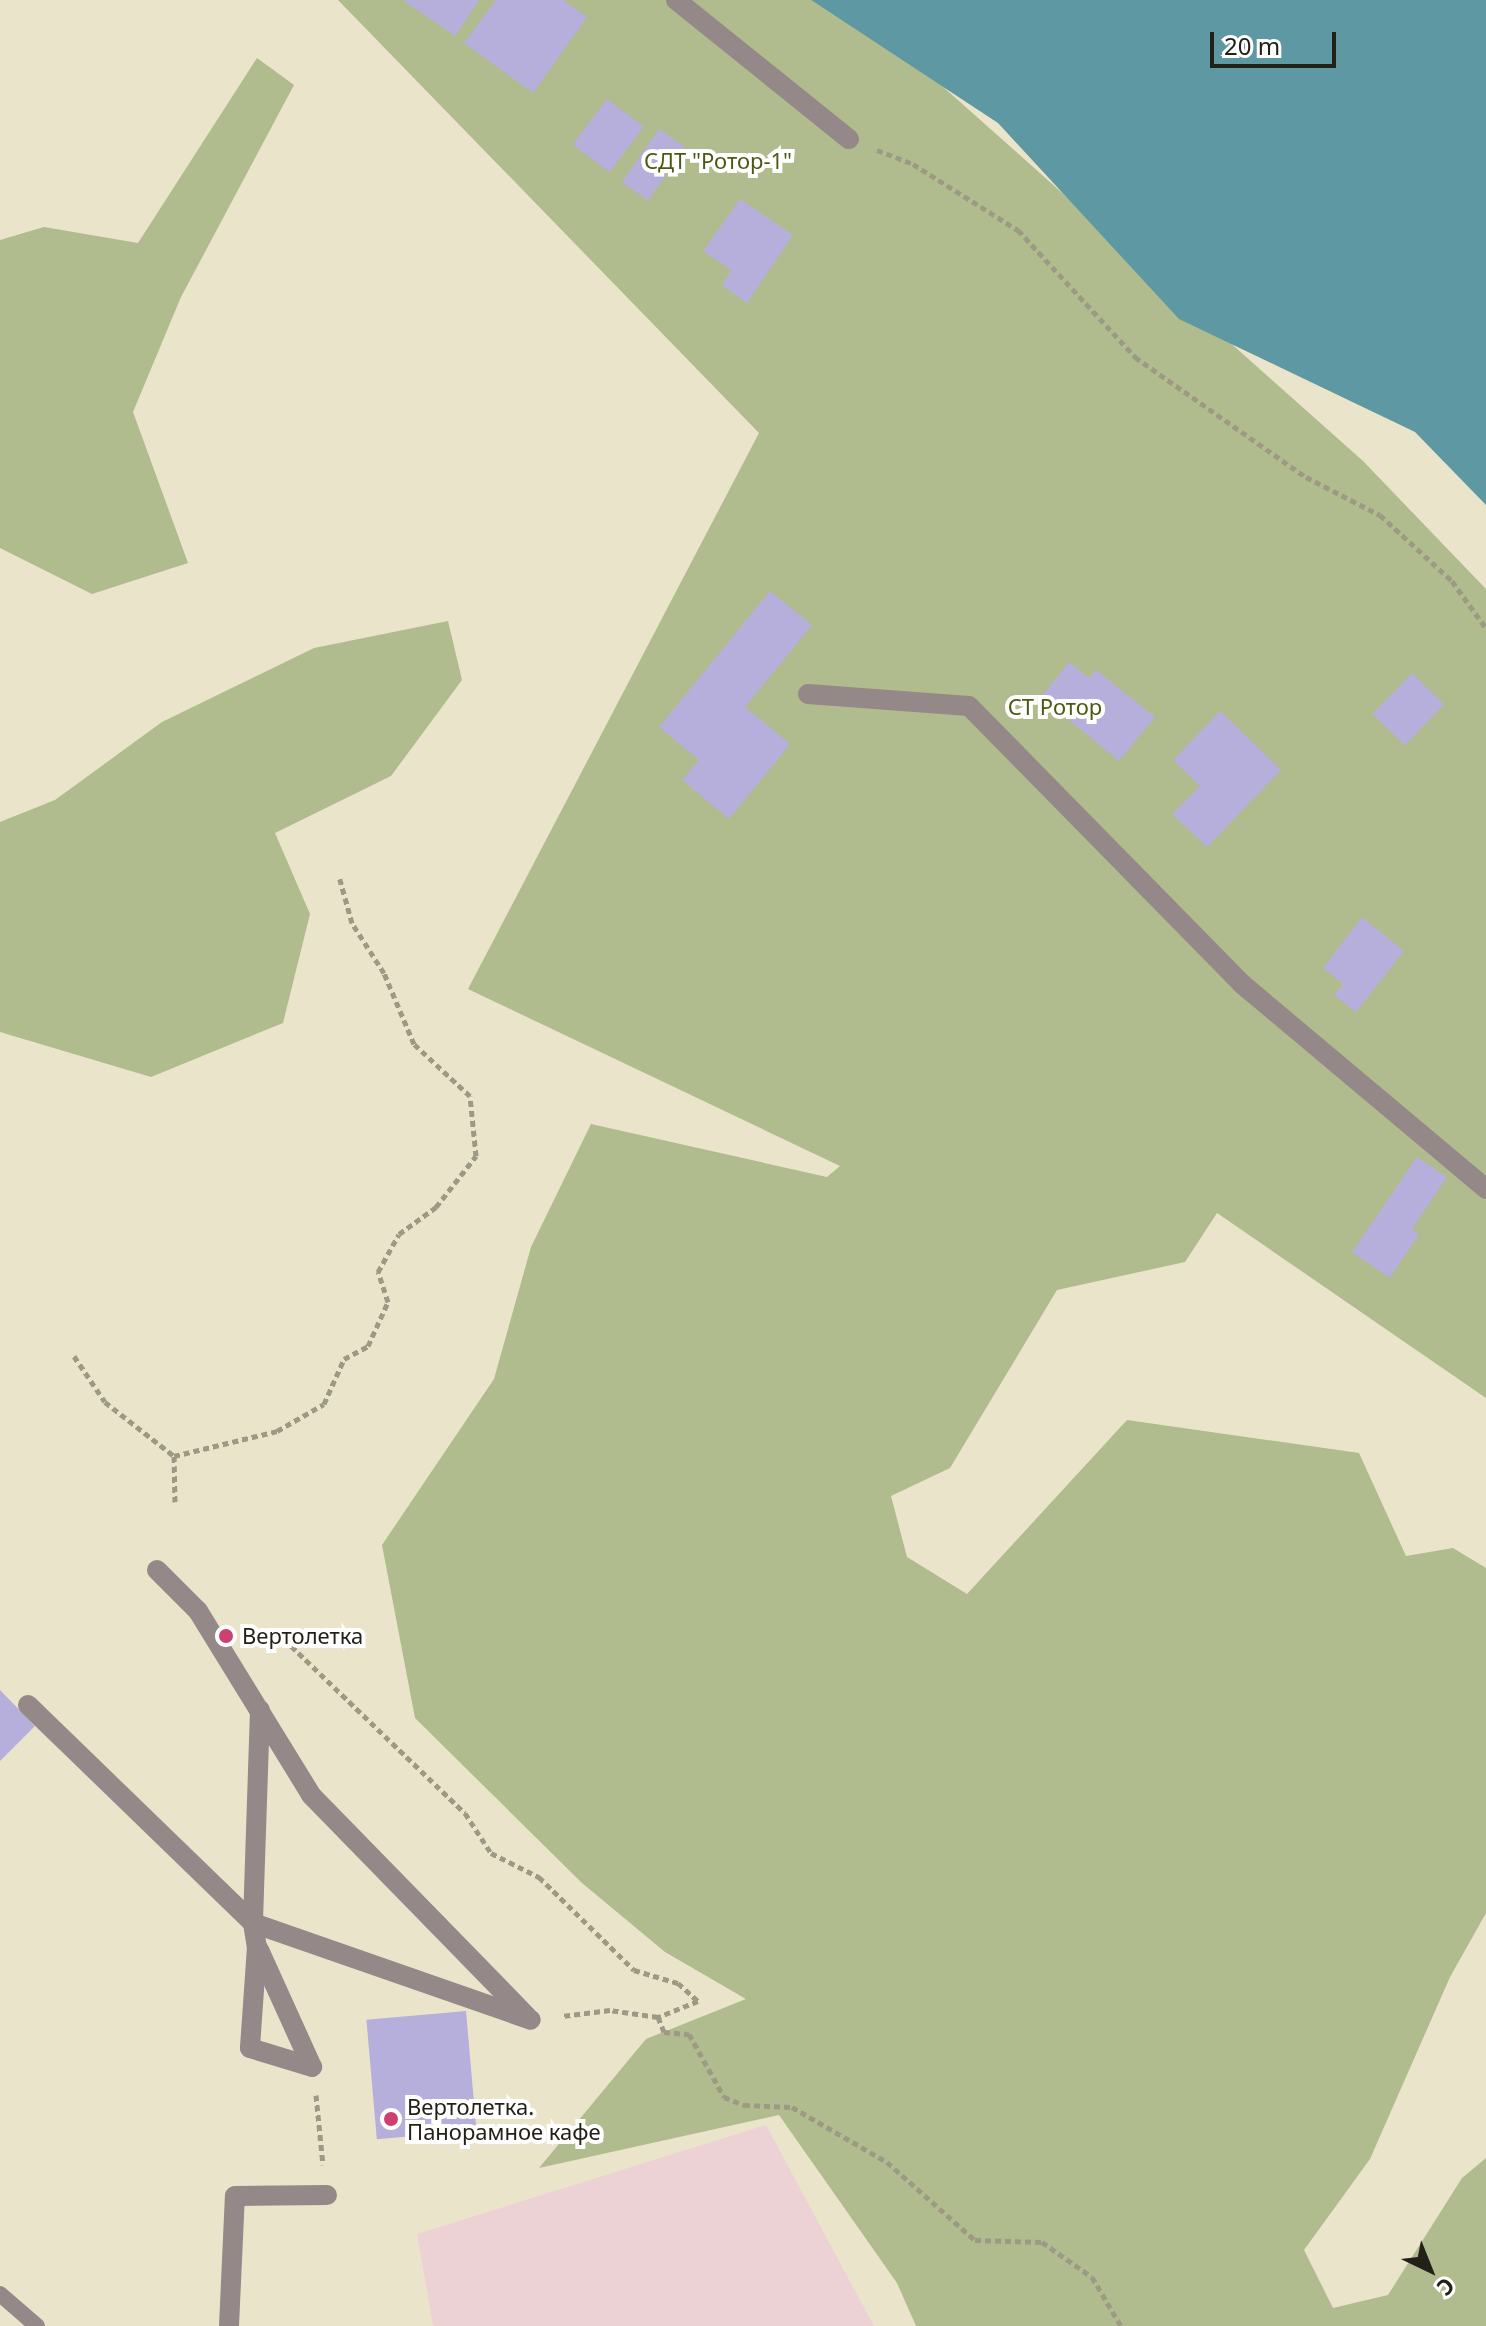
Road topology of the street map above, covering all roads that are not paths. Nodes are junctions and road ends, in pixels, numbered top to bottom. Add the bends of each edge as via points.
1 (676, 0) edge
2 (849, 139) road end
3 (808, 694) dead end
4 (1486, 1189) edge
5 (157, 1570) dead end
6 (28, 1705) dead end
7 (260, 1710) junction
8 (253, 1923) junction
9 (257, 1947) junction
10 (327, 2195) road end
11 (0, 2294) edge
12 (37, 2326) edge
13 (229, 2326) edge

1 - 2 street
3 - 4 street via 969,706 1242,984
5 - 7 street via 198,1611
6 - 8 street
7 - 8 street
7 - 8 street via 311,1795 531,2020
8 - 9 street
9 - 9 street via 250,2048 312,2067
10 - 13 street via 235,2196
11 - 12 lane

